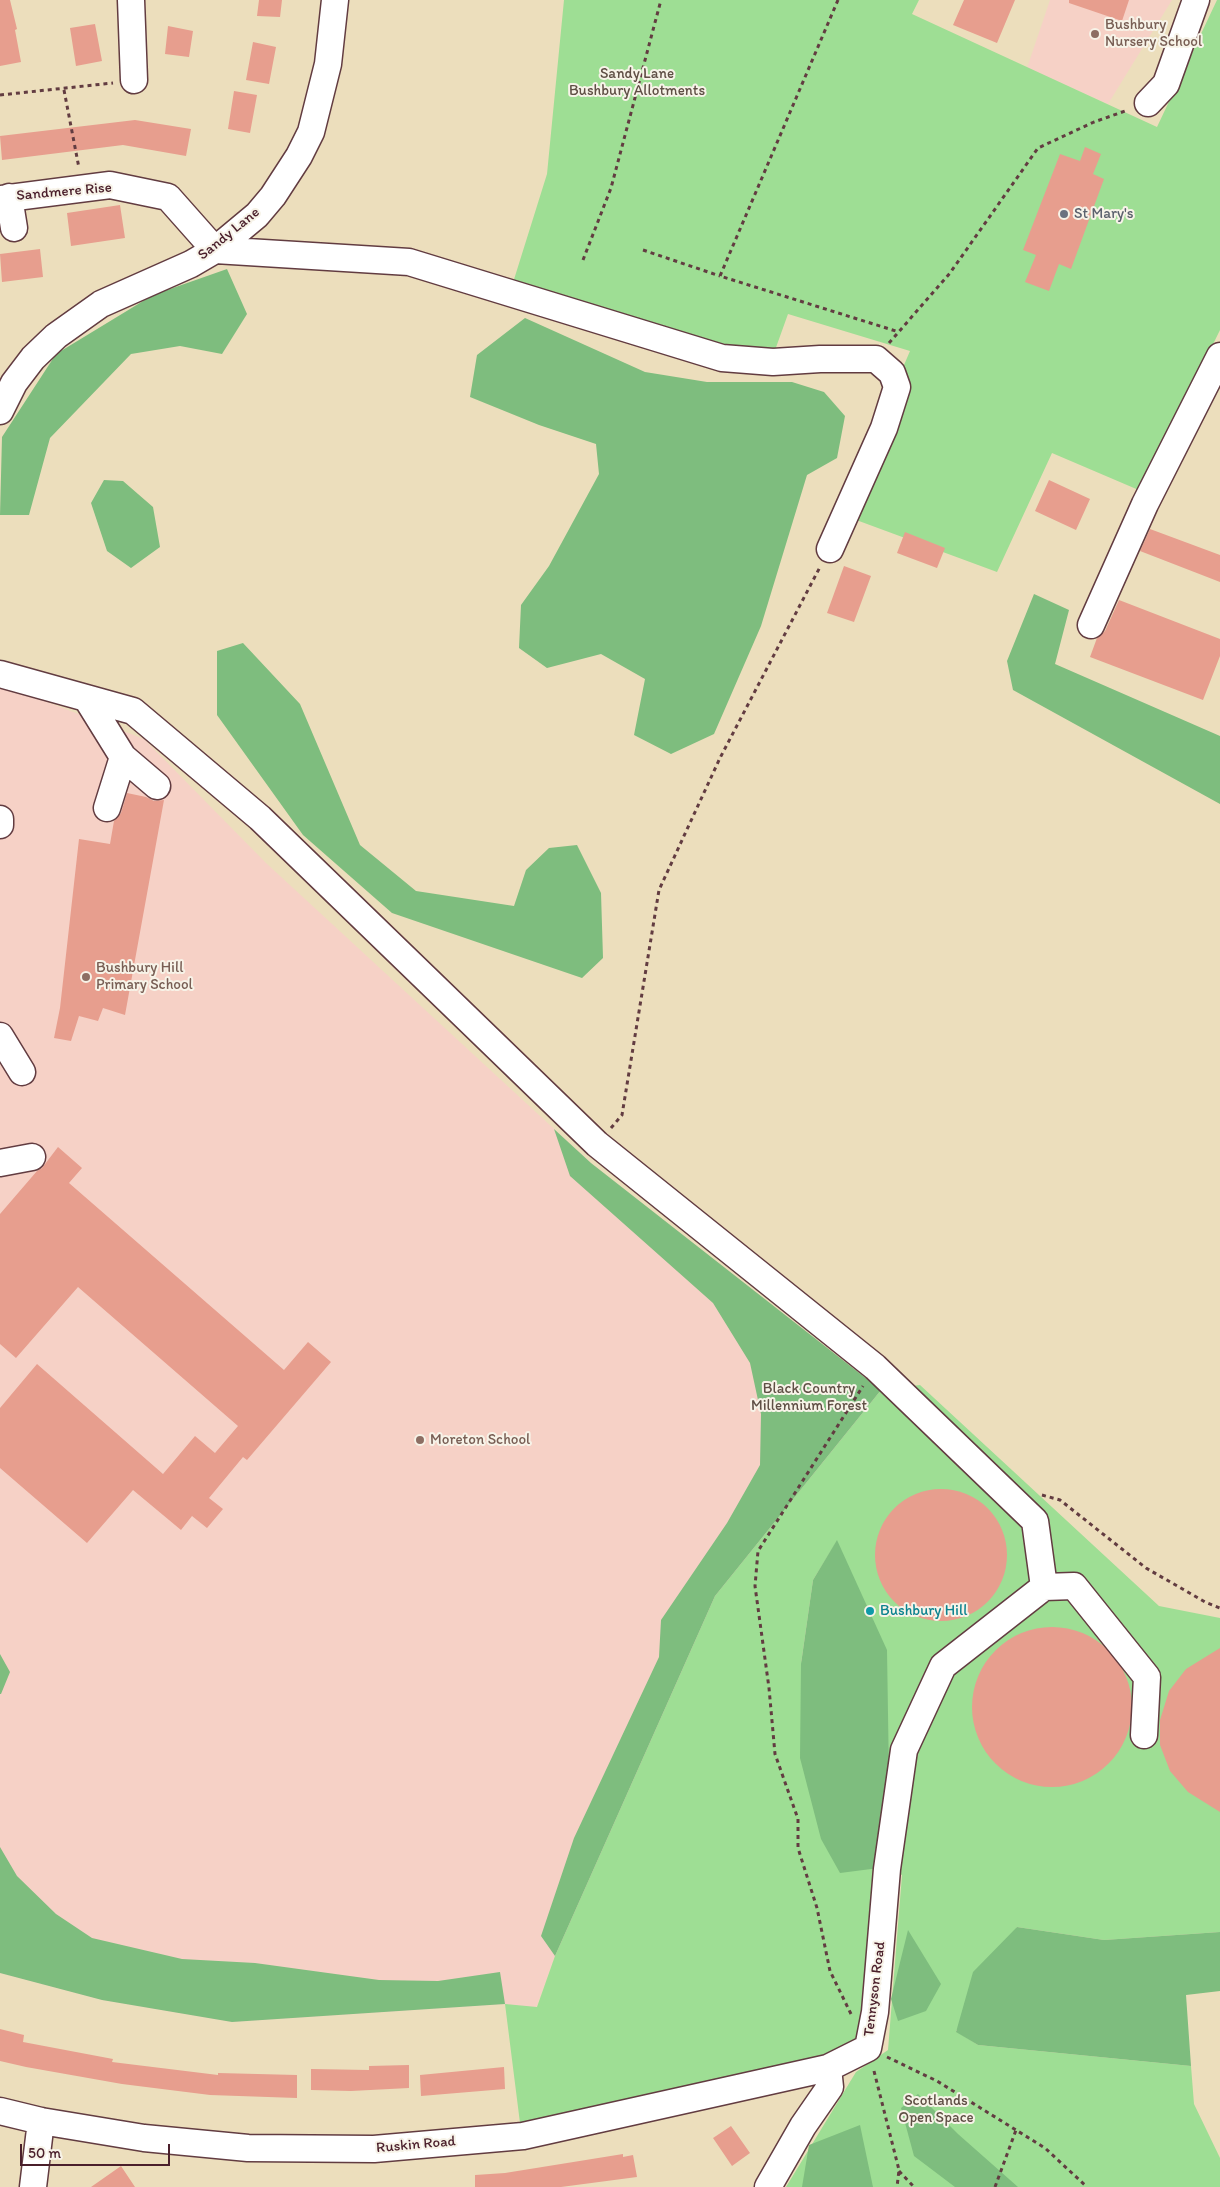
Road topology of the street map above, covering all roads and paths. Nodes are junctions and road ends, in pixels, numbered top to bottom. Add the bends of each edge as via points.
1 (130, 0) edge
2 (335, 0) edge
3 (661, 0) edge
4 (838, 0) edge
5 (1196, 0) edge
6 (134, 80) joint
7 (64, 90) junction
8 (0, 95) edge
9 (1148, 103) joint
10 (76, 148) dead end
11 (5, 198) edge
12 (14, 228) dead end
13 (215, 250) junction
14 (643, 250) dead end
15 (583, 260) dead end
16 (720, 276) junction
17 (899, 332) junction
18 (1220, 356) edge
19 (876, 359) junction
20 (0, 411) edge
21 (830, 549) joint
22 (1091, 625) dead end
23 (0, 674) edge
24 (87, 699) junction
25 (123, 757) junction
26 (157, 786) dead end
27 (107, 808) dead end
28 (0, 820) edge
29 (0, 825) edge
30 (0, 1036) edge
31 (22, 1072) dead end
32 (597, 1144) junction
33 (32, 1157) dead end
34 (0, 1163) edge
35 (875, 1367) junction
36 (1041, 1494) dead end
37 (1044, 1587) junction
38 (1220, 1608) edge
39 (1144, 1735) dead end
40 (868, 2048) junction
41 (828, 2068) junction
42 (0, 2111) edge
43 (41, 2121) junction
44 (1016, 2130) junction
45 (899, 2170) junction
46 (33, 2187) edge
47 (768, 2187) edge
48 (897, 2187) edge
49 (914, 2187) edge
50 (995, 2187) edge
51 (1087, 2187) edge

1 - 6 street
2 - 13 street, Sandy Lane via 328,64 311,132 284,180 257,215
3 - 15 path via 611,188
4 - 16 path
5 - 9 street via 1166,84
6 - 7 path
7 - 8 path
7 - 10 path
9 - 17 path via 1094,122 1038,148 950,273
11 - 12 street, Sandmere Rise
11 - 13 street, Sandmere Rise via 110,185 168,197
13 - 19 street via 409,262 722,358 773,362
13 - 20 street, Sandy Lane via 100,304 77,319 33,358 14,383
14 - 16 path
16 - 17 path
17 - 19 path
18 - 22 street via 1145,504
19 - 21 street via 892,373 897,387 884,428
21 - 32 path via 720,758 659,890 622,1115
23 - 24 street
24 - 25 street
24 - 32 street via 133,711 260,818
25 - 26 street
25 - 27 street
28 - 29 street
30 - 31 street
32 - 35 street
33 - 34 street
35 - 37 street via 1035,1521
35 - 40 path via 758,1552 755,1586 770,1688 775,1754 798,1819 798,1848 830,1970
36 - 38 path via 1060,1500 1146,1568
37 - 39 street via 1074,1586 1147,1677
37 - 40 street, Tennyson Road via 942,1666 904,1750 888,1869 875,2012
40 - 41 street, Tennyson Road
40 - 44 path via 937,2080
40 - 45 path
41 - 43 street, Ruskin Road via 524,2136 374,2149 238,2147 144,2138
41 - 47 street via 830,2087
42 - 43 street, Ruskin Road
43 - 46 street
44 - 50 path
44 - 51 path via 1046,2148
45 - 48 path
45 - 49 path

